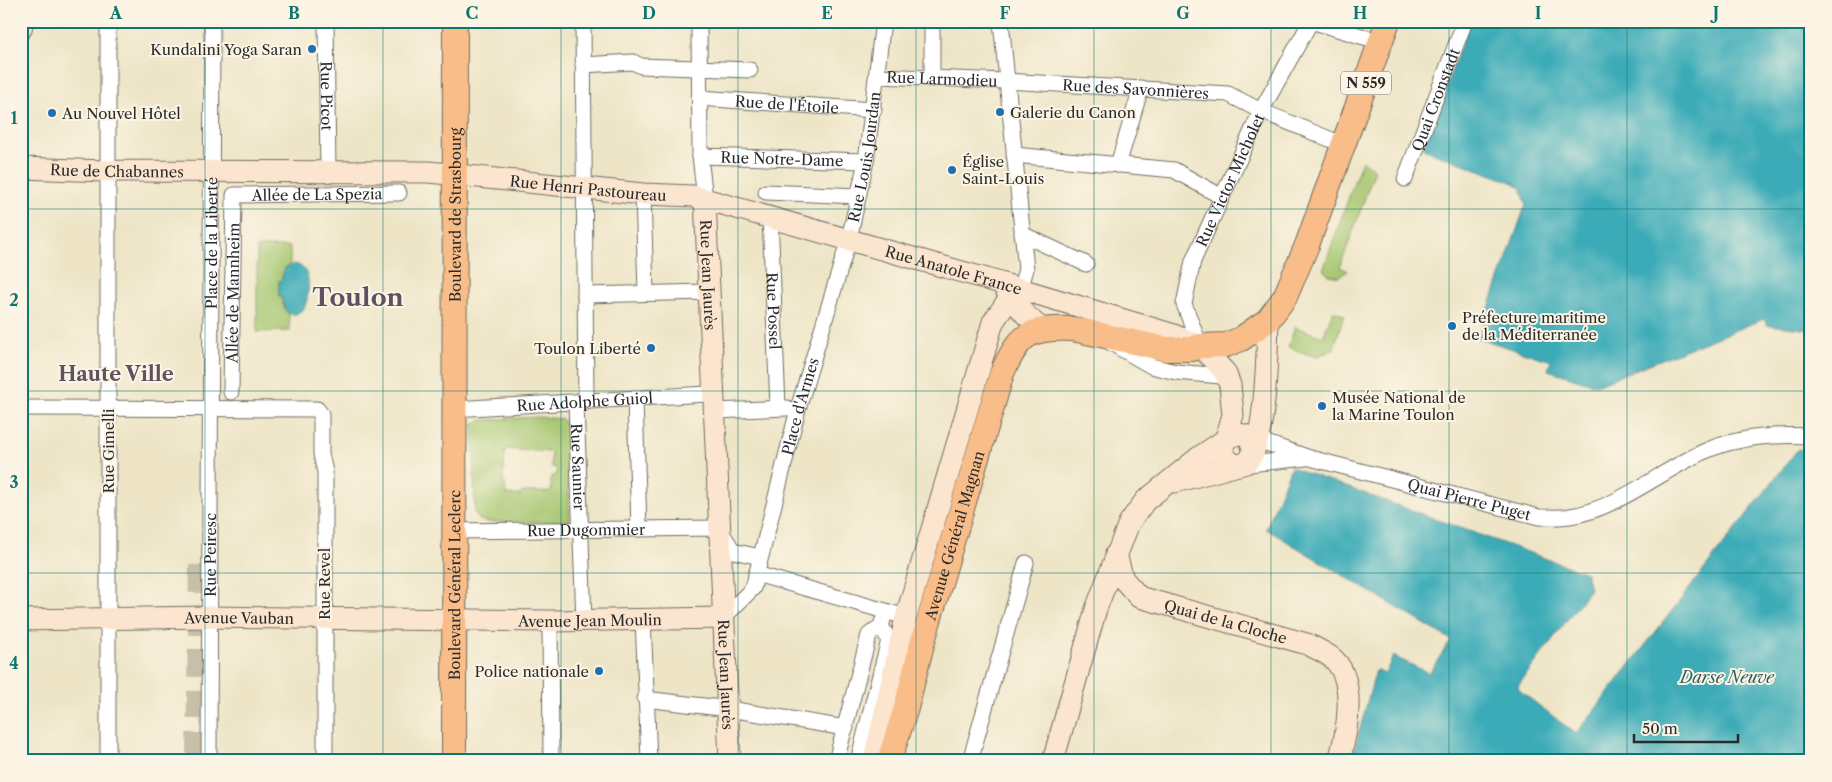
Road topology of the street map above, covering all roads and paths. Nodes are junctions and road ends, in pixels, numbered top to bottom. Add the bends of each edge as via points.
1 (23, 21) edge
2 (108, 21) edge
3 (212, 21) edge
4 (326, 21) edge
5 (455, 21) edge
6 (583, 21) edge
7 (699, 21) edge
8 (883, 21) edge
9 (932, 21) edge
10 (1001, 21) edge
11 (1311, 21) edge
12 (1465, 21) edge
13 (21, 29) edge
14 (1385, 32) edge
15 (583, 65) junction
16 (700, 68) junction
17 (750, 70) dead end
18 (878, 76) junction
19 (932, 79) junction
20 (1005, 81) junction
21 (1141, 88) junction
22 (699, 98) junction
23 (874, 110) junction
24 (1261, 111) junction
25 (1344, 145) junction
26 (1014, 155) junction
27 (700, 156) junction
28 (866, 161) junction
29 (1118, 165) junction
30 (21, 168) edge
31 (106, 171) junction
32 (328, 171) junction
33 (212, 172) junction
34 (455, 175) junction
35 (1405, 179) dead end
36 (583, 188) junction
37 (766, 192) dead end
38 (399, 193) dead end
39 (643, 194) junction
40 (234, 195) joint
41 (858, 196) junction
42 (1222, 197) junction
43 (705, 199) junction
44 (770, 216) junction
45 (1022, 234) junction
46 (848, 239) junction
47 (1086, 264) dead end
48 (1011, 290) junction
49 (709, 292) junction
50 (646, 293) junction
51 (585, 295) junction
52 (1268, 320) junction
53 (1044, 330) junction
54 (1092, 333) junction
55 (1200, 346) junction
56 (1230, 385) junction
57 (231, 392) dead end
58 (635, 399) junction
59 (581, 402) junction
60 (715, 404) junction
61 (778, 407) junction
62 (21, 408) edge
63 (108, 409) junction
64 (455, 409) junction
65 (798, 409) junction
66 (212, 410) junction
67 (1811, 436) edge
68 (1244, 447) junction
69 (1310, 458) junction
70 (639, 528) junction
71 (719, 528) junction
72 (582, 530) junction
73 (454, 531) junction
74 (1116, 554) junction
75 (760, 557) junction
76 (1026, 563) dead end
77 (756, 574) junction
78 (1139, 597) junction
79 (1096, 609) junction
80 (896, 614) junction
81 (208, 617) junction
82 (324, 618) junction
83 (724, 618) junction
84 (108, 619) junction
85 (21, 620) edge
86 (643, 620) junction
87 (455, 621) junction
88 (550, 621) junction
89 (584, 621) junction
90 (881, 626) junction
91 (645, 699) junction
92 (729, 709) junction
93 (846, 728) junction
94 (108, 761) edge
95 (209, 761) edge
96 (325, 761) edge
97 (454, 761) edge
98 (551, 761) edge
99 (649, 761) edge
100 (730, 761) edge
101 (836, 761) edge
102 (858, 761) edge
103 (874, 761) edge
104 (885, 761) edge
105 (889, 761) edge
106 (970, 761) edge
107 (1053, 761) edge
108 (1339, 761) edge

1 - 13 street
2 - 31 street, Rue Gimelli
3 - 33 street
4 - 32 street, Rue Picot
5 - 34 main road, Boulevard de Strasbourg
6 - 15 street, Rue Saunier
7 - 16 street, Rue Jean Jaurès
8 - 18 street, Rue Louis Jourdan
9 - 19 street
10 - 20 street
11 - 14 street
11 - 24 street, Rue Victor Micholet
12 - 35 street, Quai Cronstadt
14 - 25 main road, N 559
15 - 16 street via 633,62 640,66
15 - 36 street, Rue Saunier
16 - 17 street
16 - 22 street, Rue Jean Jaurès
18 - 19 street, Rue Larmodieu
18 - 23 street, Rue Louis Jourdan
19 - 20 street, Rue Larmodieu
20 - 21 street, Rue des Savonnières
20 - 26 street
21 - 24 street, Rue des Savonnières via 1228,94
21 - 29 street
22 - 23 street, Rue de l'Étoile
22 - 27 street, Rue Jean Jaurès
23 - 28 street, Rue Louis Jourdan
24 - 25 street, Rue des Savonnières
24 - 42 street, Rue Victor Micholet
25 - 52 main road, Avenue Général Magnan via 1308,245 1284,298
26 - 29 street
26 - 45 street
27 - 28 street, Rue Notre-Dame
27 - 43 street, Rue Jean Jaurès
28 - 41 street, Rue Louis Jourdan
29 - 42 street via 1174,170
30 - 31 street, Rue de Chabannes
31 - 33 street, Rue de Chabannes
31 - 63 street, Rue Gimelli
32 - 33 street, Place de la Liberté
32 - 34 street, Place de la Liberté
33 - 66 street, Place de la Liberté
34 - 36 street, Rue Henri Pastoureau
34 - 64 main road, Boulevard de Strasbourg
36 - 39 street, Rue Henri Pastoureau
36 - 51 street, Rue Saunier
37 - 41 street
38 - 40 street, Allée de La Spezia
39 - 43 street, Rue Henri Pastoureau
39 - 50 street
40 - 57 street, Allée de Mannheim
41 - 46 street, Rue Louis Jourdan
42 - 55 street, Rue Victor Micholet via 1192,261 1187,282 1184,304
43 - 44 street, Rue Anatole France
43 - 49 street, Rue Jean Jaurès
44 - 46 street, Rue Anatole France
44 - 61 street, Rue Possel
45 - 47 street
45 - 48 street via 1026,269
46 - 48 street, Rue Anatole France
46 - 65 street, Place d'Armes
48 - 53 street via 1032,322
48 - 55 street, Rue Anatole France via 1170,334
48 - 80 street, Avenue Général Magnan via 993,322
49 - 50 street
49 - 60 street, Rue Jean Jaurès
50 - 51 street
51 - 59 street, Rue Saunier
52 - 55 main road, Avenue Général Magnan via 1241,339 1226,345
52 - 68 street via 1261,415
53 - 54 main road, Avenue Général Magnan via 1073,328
53 - 105 main road, Avenue Général Magnan via 1020,340 1002,373
54 - 55 main road, Avenue Général Magnan via 1166,349
54 - 56 street via 1151,366 1221,376
55 - 56 street via 1225,372
56 - 68 street via 1233,410
58 - 59 street, Rue Adolphe Guiol
58 - 60 street, Rue Adolphe Guiol via 706,394
58 - 70 street
59 - 64 street, Rue Adolphe Guiol
59 - 72 street, Rue Saunier
60 - 61 street, Rue Adolphe Guiol
60 - 71 street, Rue Jean Jaurès
61 - 65 street, Rue Adolphe Guiol
62 - 63 street
63 - 66 street
63 - 84 street, Rue Gimelli
64 - 73 main road, Boulevard Général Leclerc
65 - 75 street, Place d'Armes
66 - 81 street, Rue Peiresc
66 - 82 street, Rue Revel via 317,409 321,414 320,454 325,472
67 - 69 street, Quai Pierre Puget via 1783,434 1743,439 1705,451 1602,507 1570,516 1539,517
68 - 69 street, Quai Pierre Puget
68 - 69 street
68 - 74 street via 1198,458 1165,484 1129,523
70 - 71 street, Rue Dugommier
70 - 72 street, Rue Dugommier
71 - 75 street, Rue Jean Jaurès via 733,551
71 - 83 street, Rue Jean Jaurès
72 - 73 street, Rue Dugommier
72 - 89 street, Rue Saunier
73 - 87 main road, Boulevard Général Leclerc
74 - 78 street via 1123,579
74 - 79 street
75 - 77 street, Place d'Armes
76 - 106 street
77 - 80 street
77 - 83 street, Place d'Armes via 753,588
78 - 79 street via 1124,596
78 - 108 street, Quai de la Cloche via 1307,644 1332,658 1346,681 1349,711
79 - 107 street
80 - 90 street
80 - 103 street, Avenue Général Magnan
80 - 104 street, Avenue Général Magnan via 909,632
81 - 82 street, Avenue Vauban
81 - 84 street, Avenue Vauban
81 - 95 street, Rue Peiresc
82 - 87 street, Avenue Vauban
82 - 96 street, Rue Revel
83 - 86 street, Avenue Jean Moulin
83 - 92 street, Rue Jean Jaurès
84 - 85 street, Avenue Vauban
84 - 94 street, Rue Gimelli
86 - 89 street, Avenue Jean Moulin
86 - 91 street
87 - 88 street, Avenue Jean Moulin
87 - 97 main road, Boulevard Général Leclerc
88 - 89 street, Avenue Jean Moulin
88 - 98 street
90 - 93 street via 870,635
90 - 102 street via 889,640
91 - 92 street
91 - 99 street
92 - 93 street
92 - 100 street, Rue Jean Jaurès
93 - 101 street

